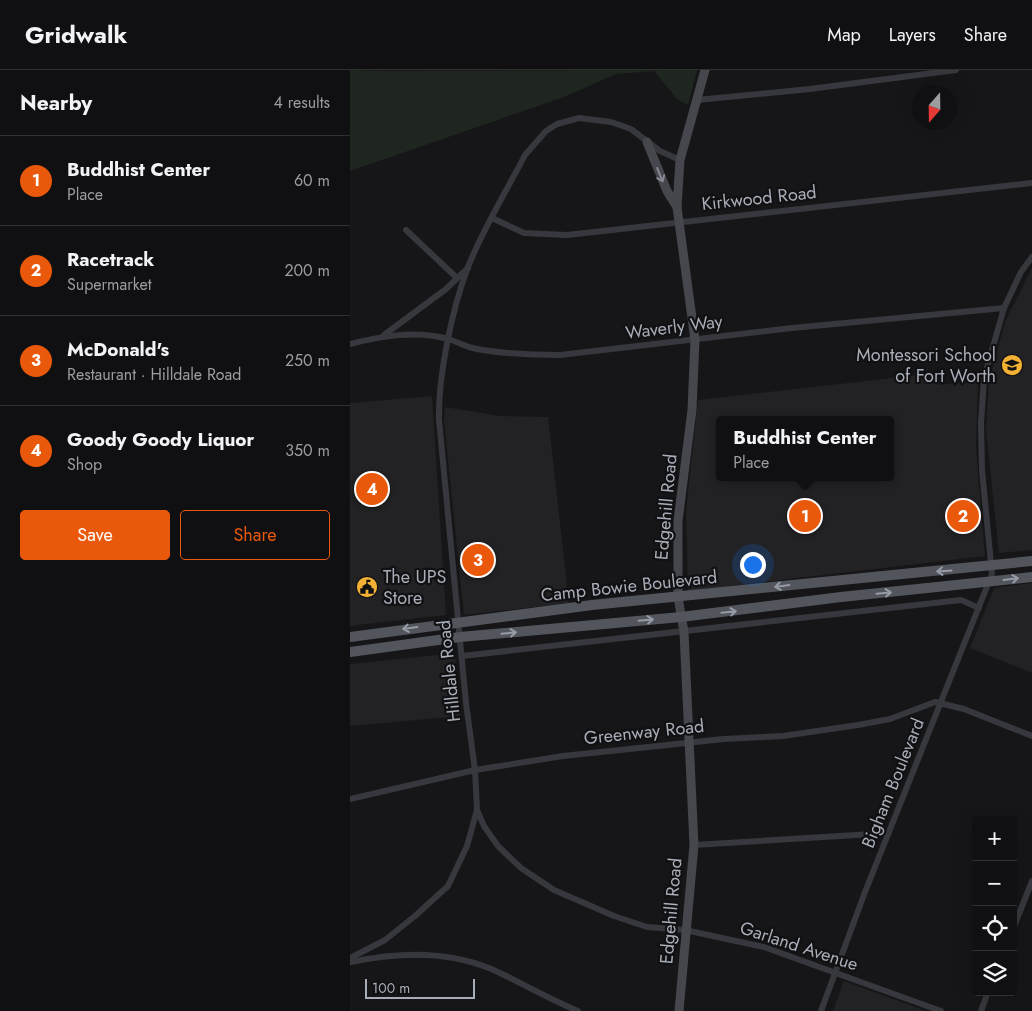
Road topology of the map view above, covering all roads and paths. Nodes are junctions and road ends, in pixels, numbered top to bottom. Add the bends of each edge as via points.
1 (705, 70) edge
2 (956, 70) edge
3 (697, 100) junction
4 (647, 142) junction
5 (680, 160) junction
6 (1032, 183) edge
7 (677, 207) junction
8 (492, 218) junction
9 (680, 222) junction
10 (406, 230) dead end
11 (1032, 257) edge
12 (468, 268) junction
13 (457, 278) junction
14 (1004, 308) junction
15 (383, 336) junction
16 (448, 339) junction
17 (695, 340) junction
18 (350, 344) edge
19 (1032, 561) edge
20 (992, 566) junction
21 (1032, 577) edge
22 (839, 580) junction
23 (990, 582) junction
24 (678, 597) junction
25 (841, 597) junction
26 (979, 608) junction
27 (681, 617) junction
28 (459, 621) junction
29 (684, 632) junction
30 (350, 637) edge
31 (460, 637) junction
32 (350, 652) edge
33 (462, 656) junction
34 (941, 703) junction
35 (1032, 736) edge
36 (690, 742) junction
37 (475, 770) junction
38 (350, 799) edge
39 (477, 810) junction
40 (889, 833) junction
41 (694, 845) junction
42 (1032, 881) edge
43 (1017, 919) edge
44 (685, 930) junction
45 (350, 960) edge
46 (835, 973) junction
47 (987, 996) edge
48 (578, 1011) edge
49 (679, 1011) edge
50 (821, 1011) edge
51 (941, 1011) edge
52 (981, 1011) edge

1 - 3 street, Edgehill Road
2 - 3 street
3 - 5 street, Edgehill Road
4 - 5 street, Hilldale Road
4 -> 7 street
4 - 8 street, Hilldale Road via 631,129 611,122 580,118 558,124 536,140 525,155
5 - 7 street, Edgehill Road
6 - 9 street, Kirkwood Road
7 - 9 street, Edgehill Road
8 - 9 street, Kirkwood Road via 524,233 544,235
8 - 12 street, Hilldale Road
9 - 17 street, Edgehill Road
10 - 13 street
11 - 14 street, Bigham Boulevard
12 - 13 street, Hilldale Road
12 - 16 street, Hilldale Road
13 - 15 street, Hilldale Road
14 - 17 street, Waverly Way
14 - 20 street, Bigham Boulevard via 984,378 981,415 983,482
15 - 16 street, Waverly Way via 425,335
15 - 18 street, Waverly Way
16 - 17 street, Waverly Way via 474,349 535,356
16 - 28 street, Hilldale Road via 439,420
17 - 24 street, Edgehill Road via 692,410 678,511
19 - 20 main road, Camp Bowie Boulevard
20 -> 22 main road, Camp Bowie Boulevard
20 - 23 street, Bigham Boulevard
23 -> 21 main road, Camp Bowie Boulevard
22 -> 24 main road, Camp Bowie Boulevard
22 - 25 main road
25 -> 23 main road, Camp Bowie Boulevard
23 - 26 street, Bigham Boulevard
24 - 27 street, Edgehill Road
24 - 28 main road, Camp Bowie Boulevard
27 -> 25 main road, Camp Bowie Boulevard
26 - 29 street via 961,600
26 - 34 street, Bigham Boulevard
27 - 29 street, Edgehill Road
31 -> 27 main road, Camp Bowie Boulevard
28 -> 30 main road, Camp Bowie Boulevard
28 - 31 street, Hilldale Road
29 - 33 street
29 - 36 street, Edgehill Road
31 - 32 main road, Camp Bowie Boulevard
31 - 33 street, Hilldale Road
33 - 37 street, Hilldale Road
34 - 35 street
34 - 36 street, Greenway Road via 934,702 858,726 783,736
34 - 40 street, Bigham Boulevard
36 - 37 street, Greenway Road via 563,756
36 - 41 street, Edgehill Road
37 - 38 street, Greenway Road
37 - 39 street, Hilldale Road
39 - 44 street, Garland Avenue via 498,846 521,868 554,890 647,927
39 - 45 street, Hilldale Road via 467,846 448,886 385,940
40 - 41 street
40 - 46 street, Bigham Boulevard
41 - 44 street, Edgehill Road
42 - 43 street
44 - 46 street, Garland Avenue via 764,948
44 - 49 street, Edgehill Road
45 - 48 street via 412,954 458,959 498,972
46 - 50 street, Bigham Boulevard
46 - 51 street, Garland Avenue
47 - 52 street

